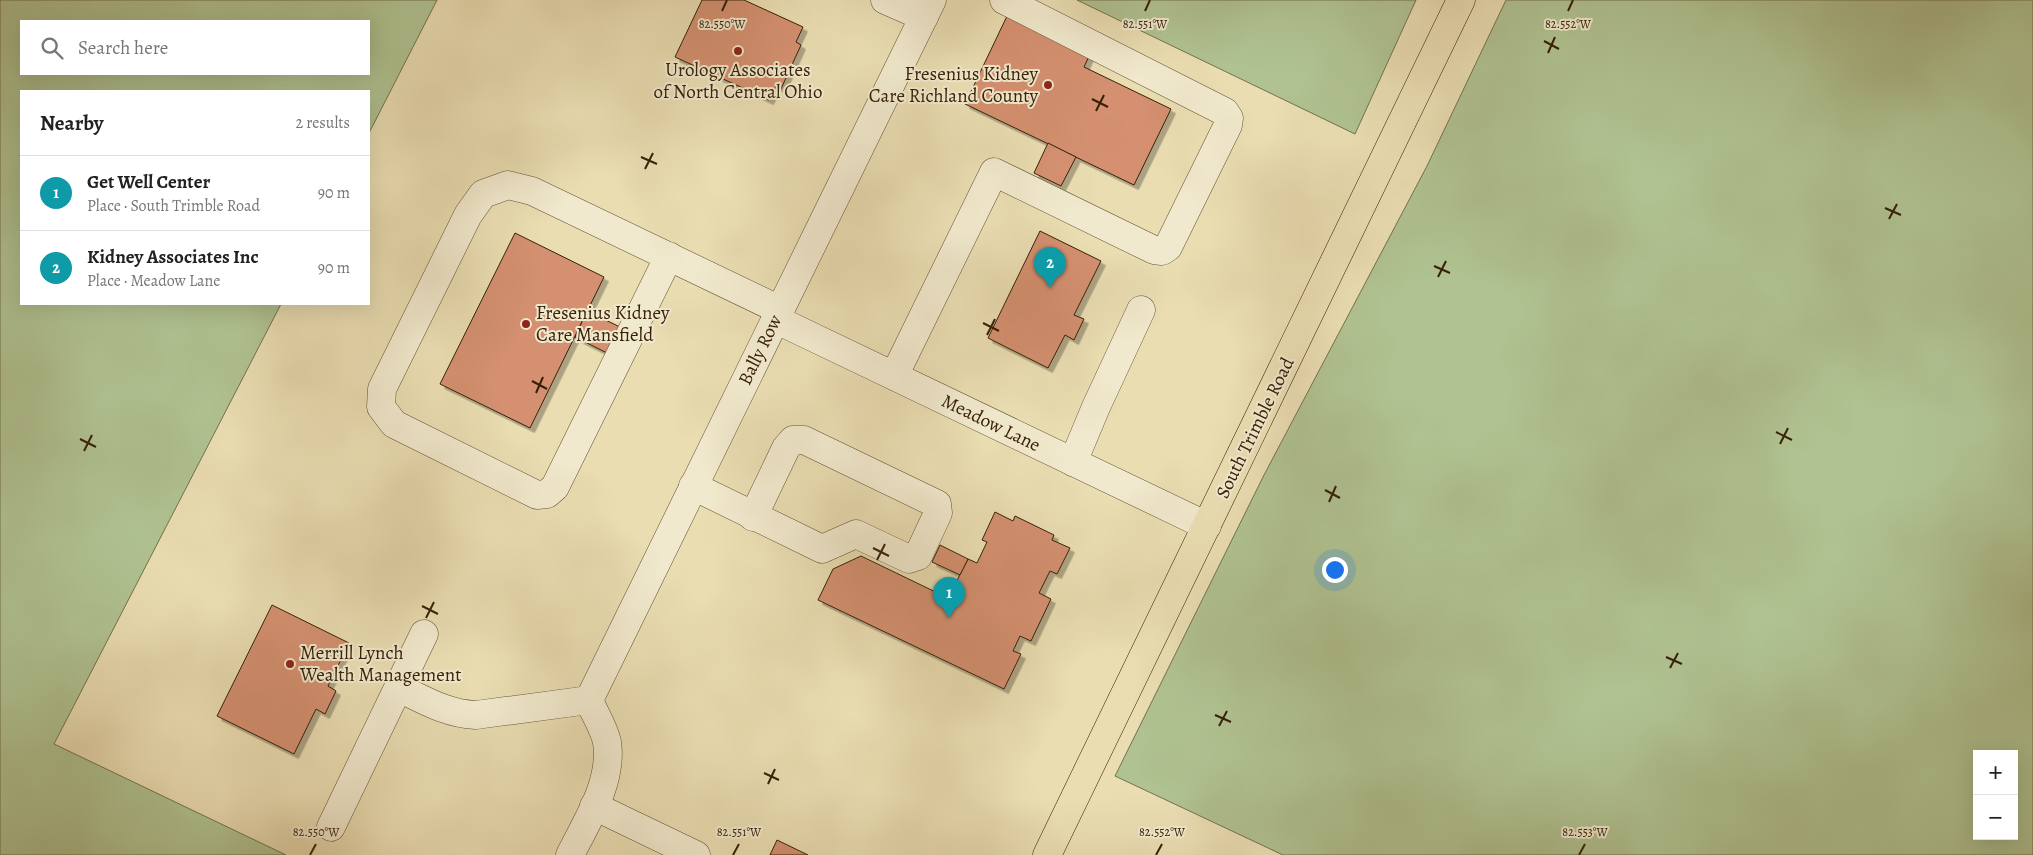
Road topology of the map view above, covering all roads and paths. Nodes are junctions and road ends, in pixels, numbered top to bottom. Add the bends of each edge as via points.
1 (886, 0) edge
2 (1004, 0) edge
3 (1461, 0) edge
4 (928, 9) edge
5 (669, 256) junction
6 (1141, 310) dead end
7 (778, 315) junction
8 (894, 376) junction
9 (1073, 462) junction
10 (693, 486) junction
11 (753, 517) junction
12 (1207, 526) junction
13 (424, 634) dead end
14 (399, 688) junction
15 (589, 700) junction
16 (594, 806) junction
17 (331, 827) dead end
18 (570, 855) edge
19 (696, 855) edge
20 (1047, 855) edge

1 - 4 street
2 - 8 street via 1225,112 1229,118 1228,125 1168,247 1162,251 994,172
3 - 12 main road, South Trimble Road
4 - 7 street, Bally Row
5 - 5 street, Meadow Lane via 532,191 508,185 483,194 468,215 382,389 381,407 394,424 537,495 547,494 555,487
5 - 7 street, Meadow Lane
6 - 9 street
7 - 8 street, Meadow Lane
7 - 10 street, Bally Row
8 - 9 street, Meadow Lane
9 - 12 street, Meadow Lane
10 - 11 street
10 - 15 street, Bally Row
11 - 11 street via 822,549 856,534 908,559 918,556 938,513 936,504 804,440 793,440 786,448
12 - 20 main road, South Trimble Road
13 - 14 street
14 - 15 street via 459,714 476,715
14 - 17 street
15 - 16 street via 607,742 607,767
16 - 18 street
16 - 19 street

